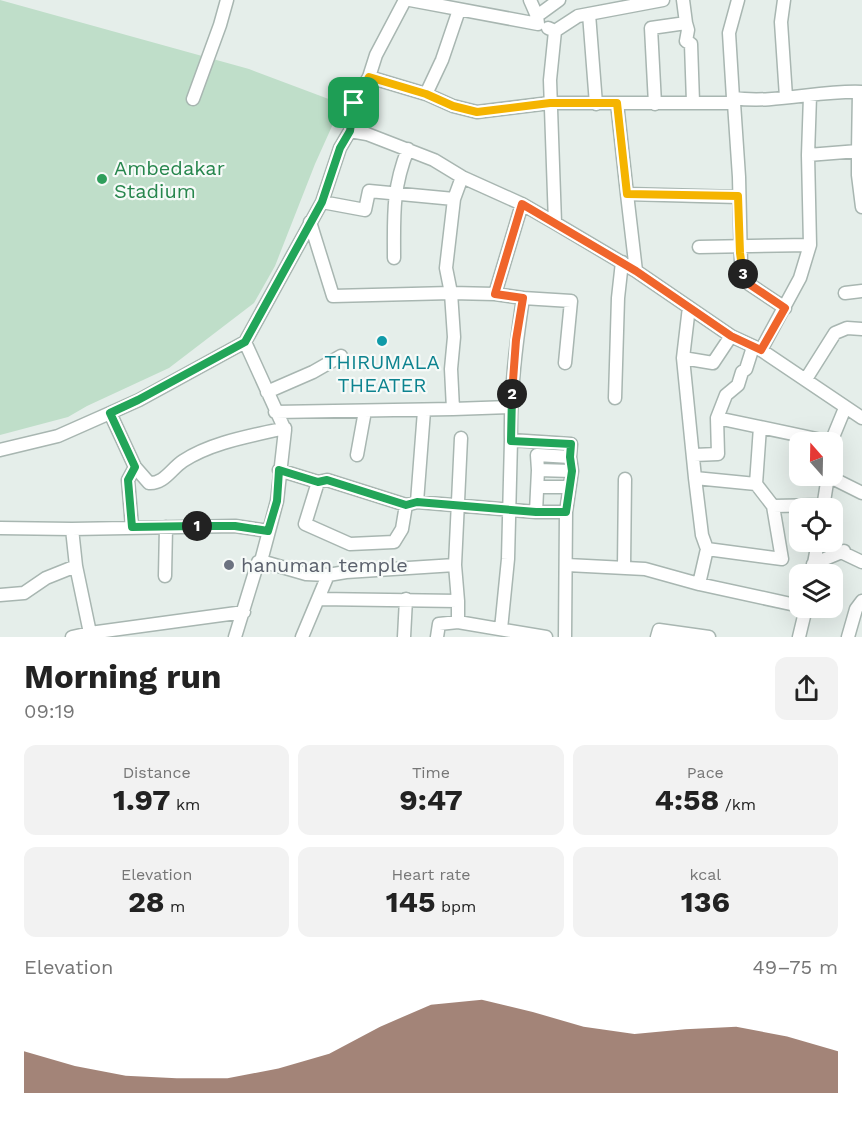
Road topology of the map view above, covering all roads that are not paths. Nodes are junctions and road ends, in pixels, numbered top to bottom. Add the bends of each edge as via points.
1 (227, 0) edge
2 (408, 0) edge
3 (530, 0) edge
4 (558, 0) edge
5 (663, 0) edge
6 (683, 0) edge
7 (738, 0) edge
8 (784, 0) edge
9 (459, 10) junction
10 (589, 14) junction
11 (538, 20) junction
12 (686, 23) junction
13 (555, 31) junction
14 (369, 77) junction
15 (860, 92) edge
16 (426, 94) junction
17 (810, 96) junction
18 (786, 97) junction
19 (193, 99) dead end
20 (734, 100) junction
21 (693, 102) junction
22 (550, 103) junction
23 (617, 103) junction
24 (596, 104) junction
25 (655, 104) junction
26 (350, 131) junction
27 (408, 149) junction
28 (858, 151) junction
29 (808, 155) junction
30 (462, 177) junction
31 (395, 193) junction
32 (627, 194) junction
33 (738, 196) junction
34 (454, 199) junction
35 (322, 202) junction
36 (522, 204) junction
37 (862, 207) edge
38 (310, 222) junction
39 (555, 223) junction
40 (810, 245) junction
41 (699, 247) dead end
42 (740, 247) junction
43 (394, 258) dead end
44 (622, 262) junction
45 (636, 271) junction
46 (862, 291) edge
47 (451, 293) junction
48 (845, 293) dead end
49 (495, 294) junction
50 (523, 298) junction
51 (689, 307) junction
52 (785, 308) junction
53 (862, 329) edge
54 (731, 336) junction
55 (245, 342) junction
56 (757, 348) junction
57 (341, 356) dead end
58 (682, 358) junction
59 (565, 363) dead end
60 (806, 379) junction
61 (267, 392) junction
62 (615, 398) dead end
63 (511, 407) junction
64 (845, 408) junction
65 (453, 409) junction
66 (365, 411) junction
67 (424, 411) junction
68 (275, 412) junction
69 (110, 413) junction
70 (717, 418) junction
71 (862, 418) edge
72 (285, 428) junction
73 (760, 428) junction
74 (835, 432) edge
75 (789, 434) edge
76 (461, 438) dead end
77 (511, 441) junction
78 (0, 450) edge
79 (357, 455) dead end
80 (694, 455) junction
81 (570, 457) junction
82 (135, 467) junction
83 (279, 470) junction
84 (538, 470) junction
85 (572, 471) junction
86 (695, 478) junction
87 (625, 479) dead end
88 (318, 482) junction
89 (756, 484) junction
90 (843, 484) edge
91 (539, 487) junction
92 (568, 487) junction
93 (862, 493) edge
94 (412, 503) junction
95 (457, 506) junction
96 (773, 506) junction
97 (789, 506) edge
98 (508, 510) junction
99 (536, 512) junction
100 (566, 512) junction
101 (166, 526) junction
102 (132, 527) junction
103 (0, 528) edge
104 (72, 529) junction
105 (268, 531) junction
106 (707, 549) junction
107 (844, 551) joint
108 (261, 561) junction
109 (862, 562) edge
110 (822, 564) edge
111 (455, 565) junction
112 (76, 566) junction
113 (567, 566) junction
114 (624, 567) junction
115 (328, 575) junction
116 (165, 576) dead end
117 (699, 584) junction
118 (0, 595) edge
119 (319, 599) junction
120 (406, 599) junction
121 (862, 600) edge
122 (458, 601) junction
123 (789, 604) edge
124 (244, 612) junction
125 (804, 618) edge
126 (458, 622) junction
127 (501, 628) junction
128 (90, 635) edge
129 (72, 637) edge
130 (235, 637) edge
131 (302, 637) edge
132 (404, 637) edge
133 (437, 637) edge
134 (546, 637) edge
135 (565, 637) edge
136 (657, 637) edge
137 (709, 637) edge
138 (799, 637) edge
139 (848, 637) edge

1 - 19 street
2 - 9 street
2 - 14 street via 376,55
3 - 11 street
4 - 11 street
5 - 10 street
6 - 12 street
7 - 20 street via 729,33
8 - 18 street via 781,32
9 - 11 street
9 - 16 street
10 - 13 street via 578,16
10 - 24 street
11 - 13 street
12 - 21 street via 686,41 691,44
12 - 25 street via 651,28
13 - 22 street
14 - 16 street
14 - 26 street via 354,103
15 - 17 street
15 - 28 street
16 - 22 street via 477,112
17 - 18 street
17 - 29 street
18 - 20 street
20 - 21 street
20 - 33 street
21 - 25 street
22 - 24 street
22 - 39 street
23 - 24 street
23 - 25 street
23 - 32 street
26 - 27 street
26 - 35 street via 340,148
27 - 30 street
27 - 31 street
28 - 29 street
28 - 37 street
29 - 40 street
30 - 34 street
30 - 36 street
31 - 34 street
31 - 35 street via 369,191 365,210
31 - 43 street
32 - 33 street
32 - 45 street
33 - 42 street
34 - 47 street via 446,268
35 - 38 street
36 - 39 street
36 - 49 street
38 - 47 street via 333,296
38 - 55 street
39 - 44 street
40 - 42 street
40 - 52 street
41 - 42 street
42 - 52 street via 741,264 749,284
44 - 45 street
44 - 62 street
45 - 51 street
46 - 48 street
47 - 49 street
47 - 65 street
49 - 50 street
50 - 59 street via 571,301
50 - 63 street
51 - 54 street
51 - 58 street
52 - 56 street
53 - 60 street via 847,328 835,333
54 - 56 street
54 - 58 street via 713,363
55 - 61 street
55 - 69 street
56 - 60 street
56 - 70 street via 738,385 726,395
57 - 61 street
58 - 80 street
60 - 64 street
61 - 68 street
63 - 65 street
63 - 77 street
64 - 71 street
64 - 74 street
65 - 67 street
66 - 67 street
66 - 68 street
66 - 79 street
67 - 94 street
68 - 72 street
69 - 78 street via 58,436
69 - 82 street
70 - 73 street
70 - 80 street via 718,454
72 - 82 street via 196,454 156,484 148,483
72 - 83 street
73 - 75 street
73 - 89 street
76 - 95 street
77 - 81 street via 571,444
77 - 98 street
80 - 86 street
81 - 84 street via 537,455
81 - 85 street
82 - 102 street via 128,480
83 - 88 street
83 - 105 street via 277,501
84 - 85 street
84 - 91 street
85 - 92 street
86 - 89 street
86 - 106 street
87 - 114 street
88 - 94 street via 327,480
88 - 94 street via 305,524 350,544 394,542
89 - 96 street
90 - 93 street
91 - 92 street
91 - 99 street
92 - 100 street
94 - 95 street
95 - 98 street
95 - 111 street
96 - 97 street
96 - 106 street via 782,559
98 - 99 street
98 - 127 street
99 - 100 street
100 - 113 street
101 - 102 street
101 - 105 street via 235,526
101 - 116 street
102 - 104 street
103 - 104 street
104 - 112 street
105 - 108 street
106 - 117 street
107 - 109 street
107 - 110 street
108 - 115 street via 306,574
108 - 124 street
111 - 115 street
111 - 122 street
112 - 118 street via 46,578 24,593
112 - 128 street
113 - 114 street
113 - 135 street
114 - 117 street
115 - 119 street
117 - 123 street
119 - 120 street
119 - 131 street
120 - 122 street
120 - 132 street
121 - 139 street
122 - 126 street
124 - 128 street
124 - 130 street
125 - 138 street
126 - 127 street
126 - 133 street via 439,624
127 - 134 street
128 - 129 street
136 - 137 street via 658,630

